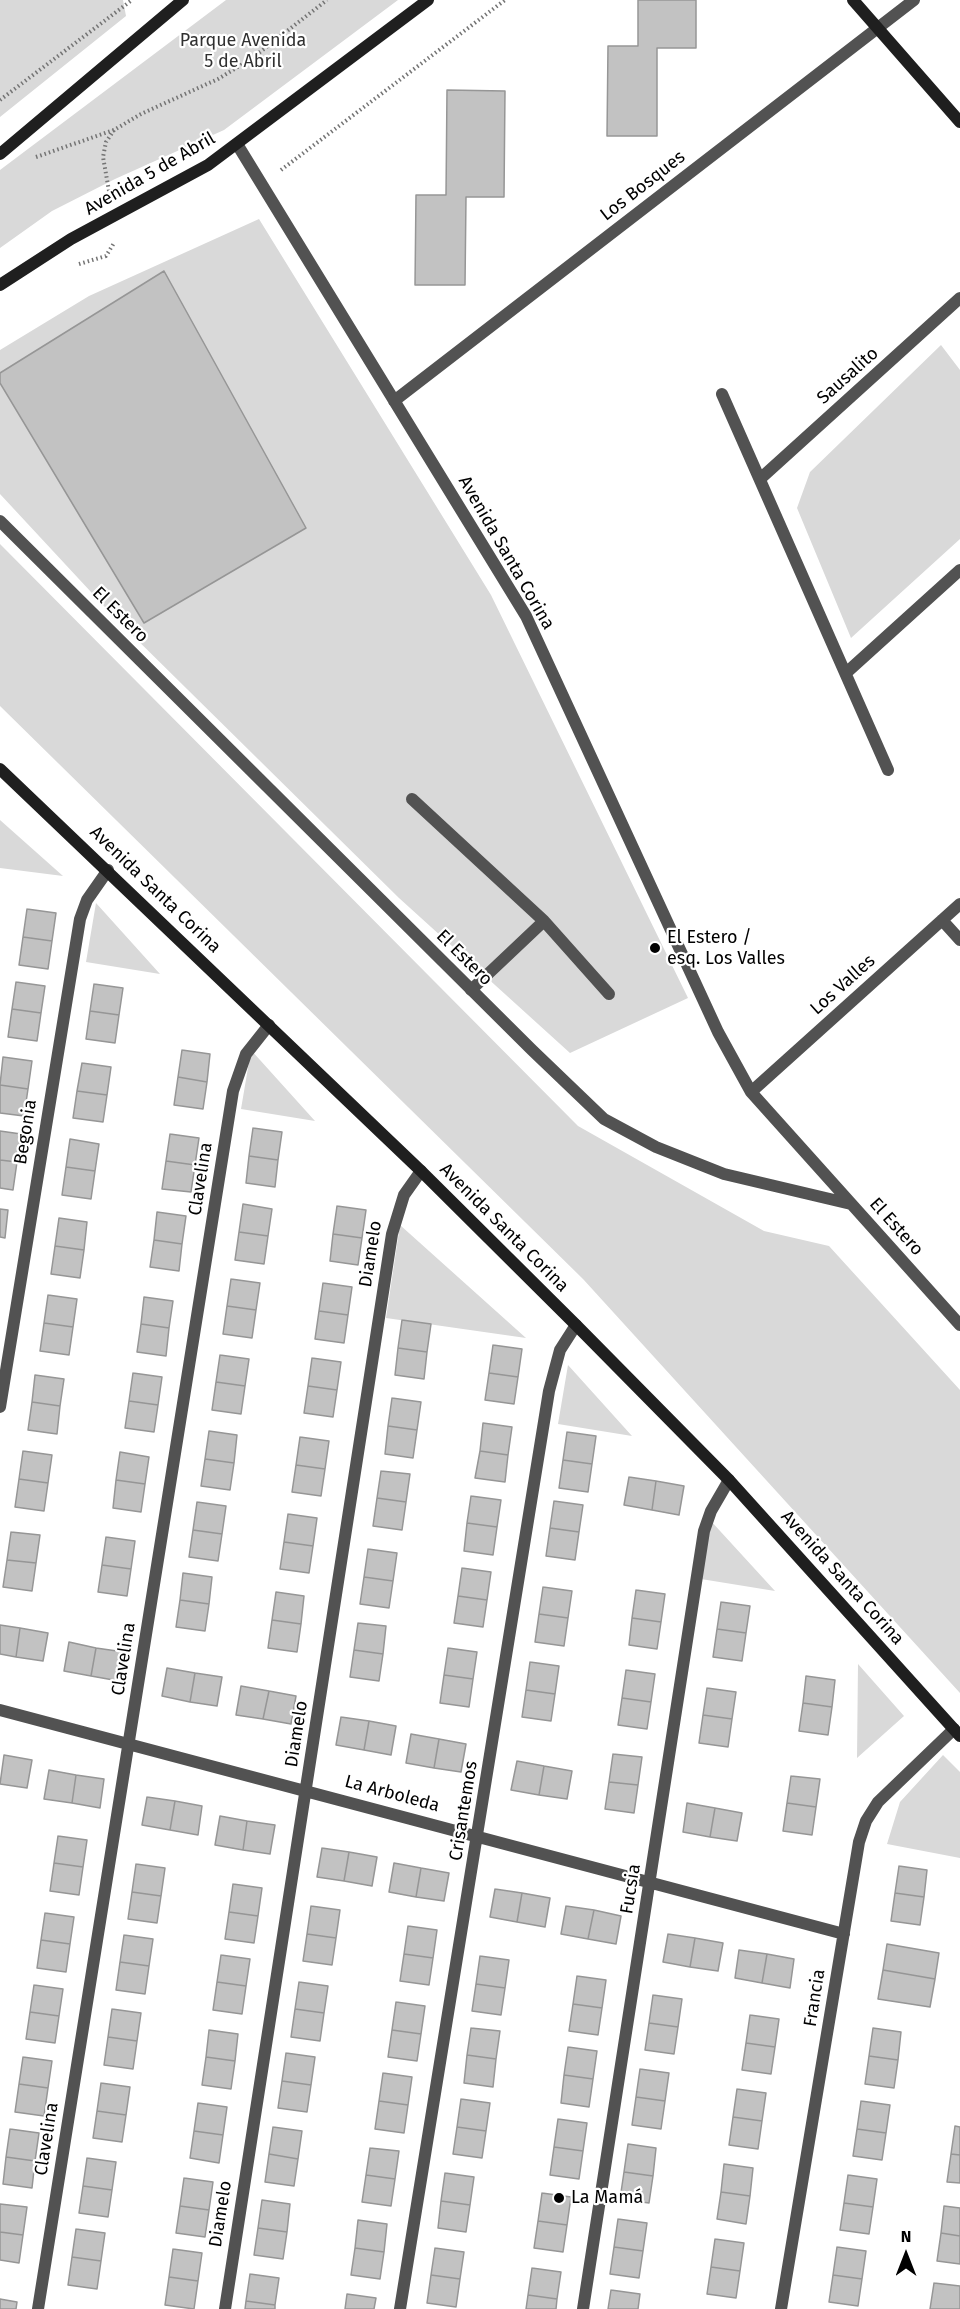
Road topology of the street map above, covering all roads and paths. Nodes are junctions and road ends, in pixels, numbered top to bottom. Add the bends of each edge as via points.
1 (132, 0) edge
2 (327, 0) edge
3 (428, 0) edge
4 (505, 0) edge
5 (853, 0) edge
6 (914, 0) edge
7 (180, 1) edge
8 (876, 30) junction
9 (0, 100) edge
10 (960, 122) edge
11 (237, 144) junction
12 (0, 154) edge
13 (33, 157) dead end
14 (262, 184) junction
15 (0, 285) edge
16 (960, 298) edge
17 (722, 394) dead end
18 (394, 401) junction
19 (760, 479) junction
20 (0, 521) edge
21 (960, 570) edge
22 (846, 673) junction
23 (0, 769) edge
24 (888, 770) dead end
25 (412, 799) dead end
26 (108, 870) junction
27 (960, 904) edge
28 (942, 920) junction
29 (544, 921) junction
30 (960, 940) edge
31 (471, 990) junction
32 (609, 994) dead end
33 (269, 1025) junction
34 (751, 1092) junction
35 (421, 1171) junction
36 (851, 1204) junction
37 (576, 1325) junction
38 (960, 1325) edge
39 (0, 1407) edge
40 (729, 1480) junction
41 (0, 1710) edge
42 (957, 1732) edge
43 (128, 1745) junction
44 (306, 1790) junction
45 (478, 1835) junction
46 (650, 1884) junction
47 (844, 1934) junction
48 (38, 2309) edge
49 (225, 2309) edge
50 (400, 2309) edge
51 (583, 2309) edge
52 (781, 2309) edge

1 - 9 path
2 - 13 path via 251,59 218,79 114,130
3 - 11 street, Avenida 5 de Abril
4 - 14 path
5 - 8 street
6 - 8 street, Los Bosques
7 - 12 street
8 - 10 street
8 - 18 street, Los Bosques
11 - 14 street, Avenida Santa Corina
11 - 15 street, Avenida 5 de Abril via 208,165 71,239
14 - 18 street, Avenida Santa Corina
16 - 19 street, Sausalito
17 - 19 street
18 - 34 street, Avenida Santa Corina via 526,616 718,1032
19 - 22 street
20 - 31 street, El Estero
21 - 22 street
22 - 24 street
23 - 26 street, Avenida Santa Corina
25 - 29 street
26 - 33 street, Avenida Santa Corina
26 - 39 street, Begonia via 87,900 80,919
27 - 28 street, Los Valles
28 - 30 street
28 - 34 street, Los Valles
29 - 31 street
29 - 32 street
31 - 36 street, El Estero via 604,1119 656,1147 724,1174
33 - 35 street, Avenida Santa Corina
33 - 43 street, Clavelina via 246,1054 233,1091
34 - 36 street, Avenida Santa Corina
35 - 37 street, Avenida Santa Corina
35 - 44 street, Diamelo via 404,1195 392,1234
36 - 38 street, El Estero
37 - 40 street, Avenida Santa Corina
37 - 45 street, Crisantemos via 553,1370
40 - 42 street, Avenida Santa Corina
40 - 46 street, Fucsia via 704,1531
41 - 43 street, La Arboleda
42 - 47 street, Francia via 894,1785 866,1821 856,1853
43 - 44 street, La Arboleda
43 - 48 street, Clavelina
44 - 45 street, La Arboleda
44 - 49 street, Diamelo
45 - 46 street, La Arboleda
45 - 50 street, Crisantemos
46 - 47 street, La Arboleda
46 - 51 street, Fucsia
47 - 52 street, Francia

